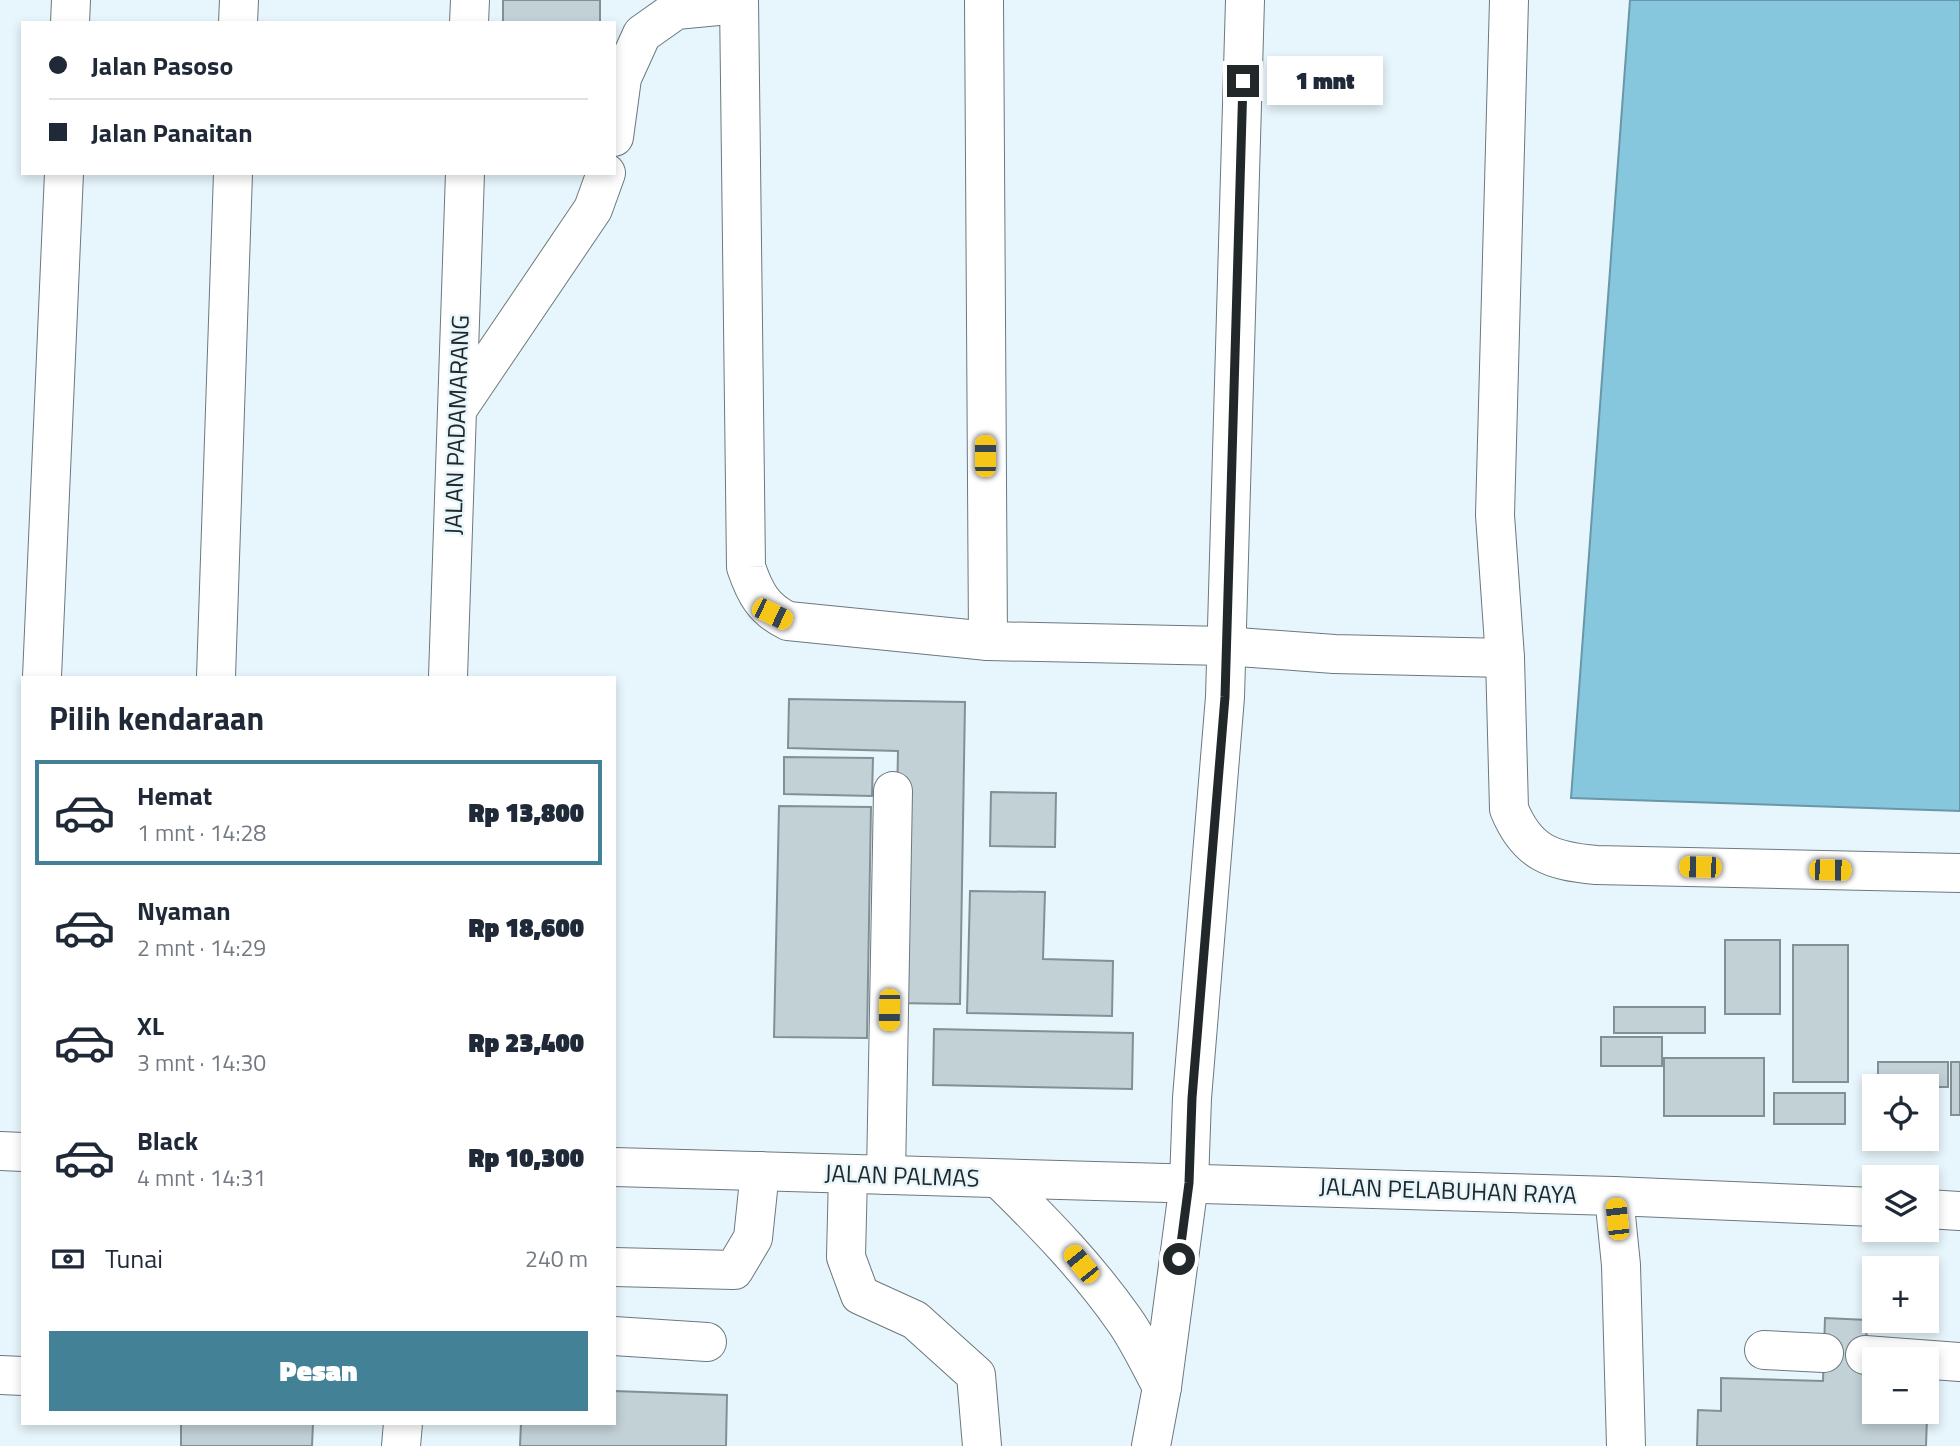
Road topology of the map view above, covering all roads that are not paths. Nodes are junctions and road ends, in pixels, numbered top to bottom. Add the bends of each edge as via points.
1 (71, 0) edge
2 (239, 0) edge
3 (470, 0) edge
4 (984, 0) edge
5 (1245, 0) edge
6 (1509, 0) edge
7 (739, 2) edge
8 (71, 21) edge
9 (238, 21) edge
10 (469, 21) edge
11 (616, 122) edge
12 (64, 175) edge
13 (233, 175) edge
14 (465, 175) edge
15 (605, 175) edge
16 (459, 407) junction
17 (988, 641) junction
18 (1225, 646) junction
19 (1505, 658) junction
20 (41, 676) edge
21 (216, 676) edge
22 (448, 676) edge
23 (893, 791) dead end
24 (1960, 873) edge
25 (0, 1152) edge
26 (21, 1152) edge
27 (616, 1167) edge
28 (760, 1171) junction
29 (848, 1174) junction
30 (886, 1175) junction
31 (999, 1179) junction
32 (1189, 1183) junction
33 (1614, 1196) junction
34 (1862, 1206) edge
35 (1939, 1209) edge
36 (1960, 1210) edge
37 (616, 1267) edge
38 (616, 1336) edge
39 (707, 1342) dead end
40 (1764, 1350) dead end
41 (1824, 1353) dead end
42 (1939, 1360) edge
43 (1960, 1362) edge
44 (0, 1375) edge
45 (21, 1376) edge
46 (1162, 1387) junction
47 (404, 1425) edge
48 (401, 1446) edge
49 (982, 1446) edge
50 (1151, 1446) edge
51 (1626, 1446) edge

1 - 8 street
2 - 9 street
3 - 10 street
4 - 17 street
5 - 18 street
6 - 19 street via 1495,515
7 - 11 street via 676,10 642,34 622,78
7 - 17 street via 746,568 754,591 772,614 788,621
12 - 20 street
13 - 21 street
14 - 16 street, JALAN PADAMARANG
15 - 16 street via 593,209
16 - 22 street, JALAN PADAMARANG
17 - 18 street
18 - 19 street
18 - 32 street
19 - 24 street via 1509,809 1518,832 1538,851 1561,862
23 - 30 street
25 - 26 street
27 - 28 street, JALAN PALMAS
28 - 29 street, JALAN PALMAS
28 - 37 street via 753,1238 734,1270
29 - 30 street, JALAN PALMAS
29 - 49 street via 846,1257 859,1295 915,1320 976,1375
30 - 31 street, JALAN PALMAS
31 - 32 street, JALAN PALMAS
31 - 46 street via 1064,1243 1098,1285 1126,1323
32 - 33 street, JALAN PELABUHAN RAYA
32 - 46 street
33 - 34 street, JALAN PELABUHAN RAYA
33 - 51 street via 1621,1265
35 - 36 street
38 - 39 street
40 - 41 street
42 - 43 street
44 - 45 street
46 - 50 street
47 - 48 street

